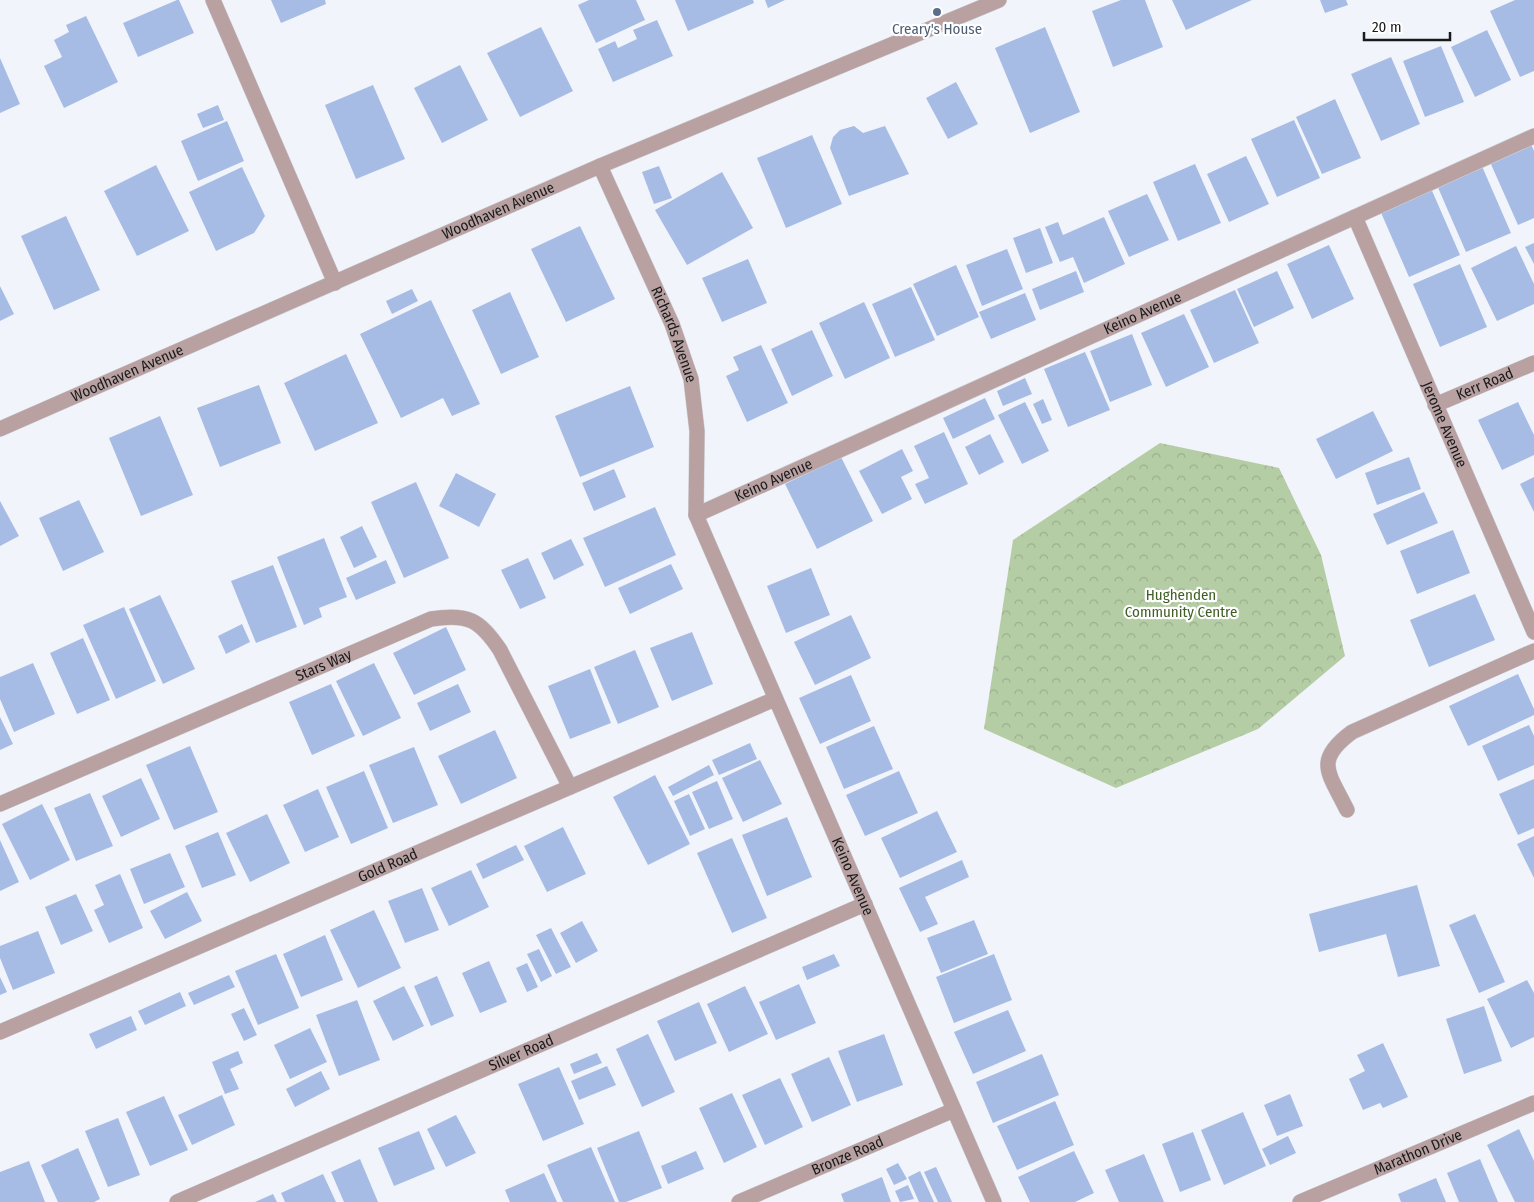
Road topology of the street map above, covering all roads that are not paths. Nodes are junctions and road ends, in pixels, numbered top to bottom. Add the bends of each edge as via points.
1 (213, 0) edge
2 (999, 0) edge
3 (1534, 136) edge
4 (600, 166) junction
5 (1354, 217) junction
6 (335, 283) junction
7 (1534, 363) edge
8 (1436, 404) junction
9 (0, 429) edge
10 (696, 515) junction
11 (1534, 632) edge
12 (1534, 651) edge
13 (775, 699) junction
14 (570, 787) junction
15 (0, 804) edge
16 (1347, 810) dead end
17 (865, 904) junction
18 (0, 1032) edge
19 (1534, 1103) edge
20 (954, 1110) junction
21 (177, 1202) edge
22 (740, 1202) edge
23 (994, 1202) edge
24 (1300, 1202) edge

1 - 6 street
2 - 4 street, Woodhaven Avenue
3 - 5 street, Keino Avenue
4 - 6 street, Woodhaven Avenue
4 - 10 street, Richards Avenue via 672,324 691,379 697,431
5 - 8 street, Jerome Avenue
5 - 10 street, Keino Avenue
6 - 9 street, Woodhaven Avenue
7 - 8 street, Kerr Road
8 - 11 street, Jerome Avenue
10 - 13 street, Keino Avenue
12 - 16 street via 1352,732 1334,745 1328,755 1328,765
13 - 14 street, Gold Road
13 - 17 street, Keino Avenue
14 - 15 street, Stars Way via 500,650 487,631 464,617 449,616 432,619
14 - 18 street, Gold Road
17 - 20 street, Keino Avenue
17 - 21 street, Silver Road
19 - 24 street, Marathon Drive
20 - 22 street, Bronze Road
20 - 23 street, Keino Avenue

